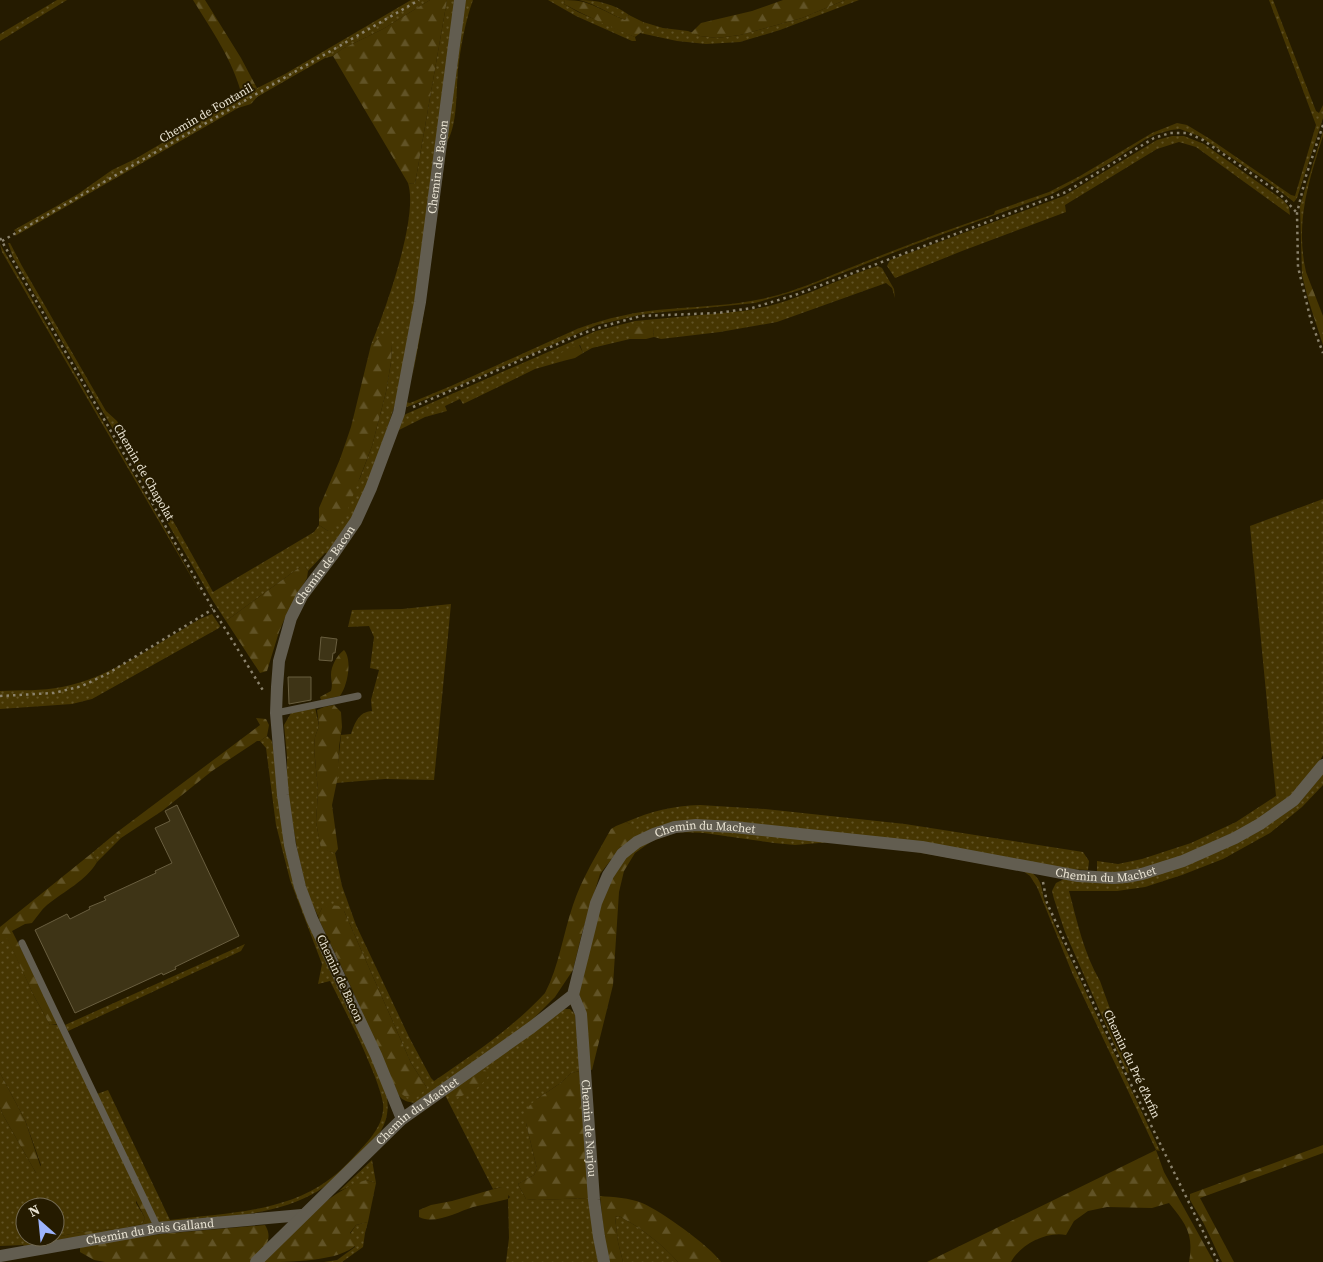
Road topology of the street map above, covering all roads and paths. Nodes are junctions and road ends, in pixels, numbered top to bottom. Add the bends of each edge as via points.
1 (420, 0) edge
2 (460, 0) edge
3 (1323, 125) edge
4 (1297, 213) junction
5 (1, 240) edge
6 (1323, 353) edge
7 (400, 413) junction
8 (213, 609) junction
9 (0, 696) edge
10 (358, 696) dead end
11 (276, 713) junction
12 (1323, 766) edge
13 (1041, 869) junction
14 (22, 943) dead end
15 (573, 996) junction
16 (402, 1119) junction
17 (302, 1215) junction
18 (158, 1228) junction
19 (0, 1256) edge
20 (256, 1262) edge
21 (604, 1262) edge
22 (1218, 1262) edge

1 - 5 path, Chemin de Fontanil
2 - 7 street, Chemin de Bacon via 420,302
3 - 4 path
4 - 6 path via 1298,267
4 - 7 path via 1278,192 1203,140 1188,133 1170,133 1154,138 1066,192 795,295 752,308 641,316 604,326
5 - 8 path, Chemin de Chapolat
7 - 11 street, Chemin de Bacon via 356,521 302,596 291,618 279,661
8 - 9 path via 108,674 82,686 54,693
8 - 11 path, Chemin de Chapolat
10 - 11 lane
11 - 16 street, Chemin de Bacon via 283,795 300,887
12 - 13 street, Chemin du Machet via 1294,800 1260,824 1220,846 1183,861 1142,874 1113,878
13 - 15 street, Chemin du Machet via 922,847 734,827 675,827 637,842 622,854 608,875 596,903
13 - 22 path, Chemin du Pré d'Arfin via 1048,903 1125,1072
14 - 18 lane
15 - 16 street, Chemin du Machet
15 - 21 street, Chemin de Narjou via 581,1014 594,1200
16 - 17 street, Chemin du Machet
17 - 18 street, Chemin du Bois Galland
17 - 20 street, Chemin du Machet
18 - 19 street, Chemin du Bois Galland

